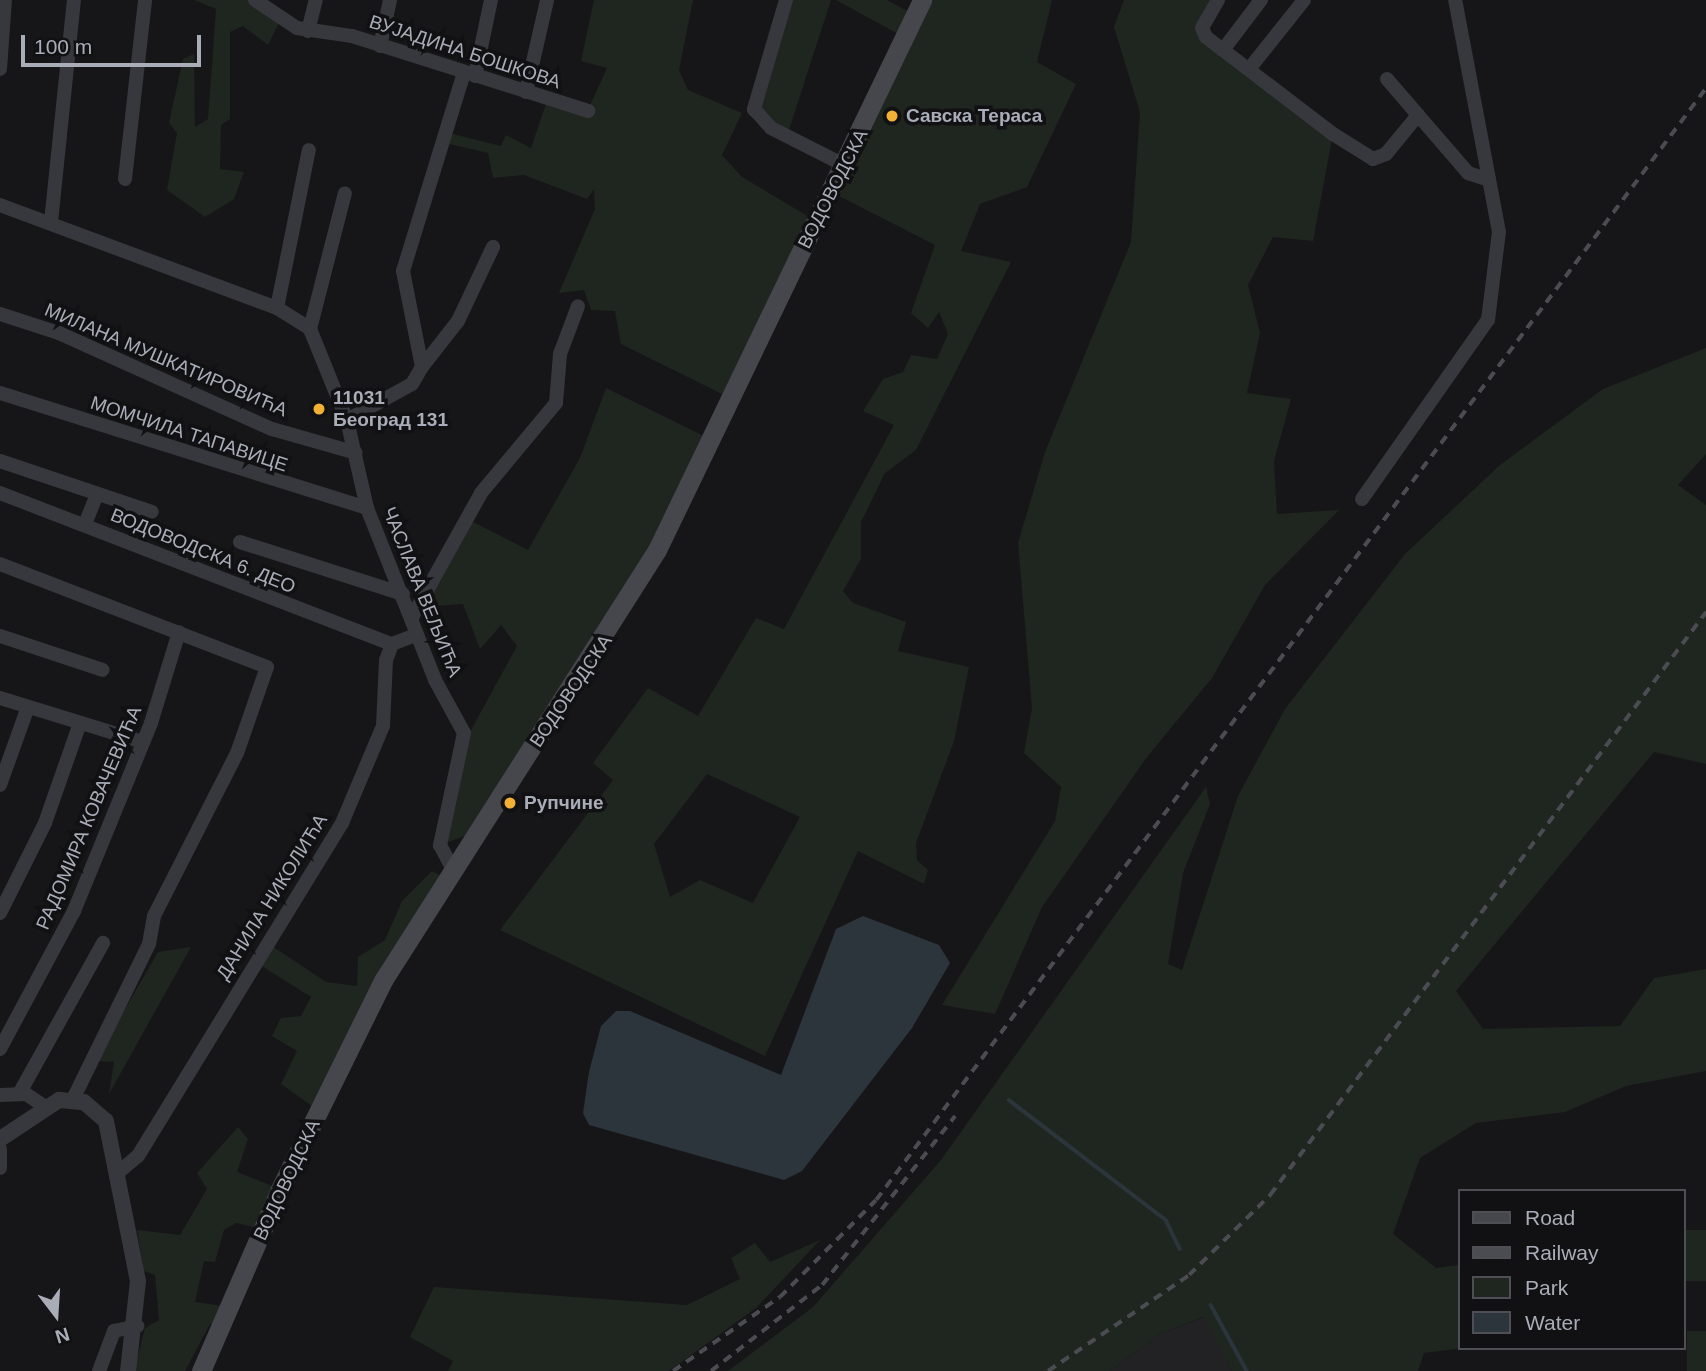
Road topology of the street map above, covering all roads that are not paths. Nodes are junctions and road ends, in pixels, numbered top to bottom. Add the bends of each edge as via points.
1 (5, 0) edge
2 (74, 0) edge
3 (145, 0) edge
4 (255, 0) edge
5 (316, 0) edge
6 (390, 0) edge
7 (491, 0) edge
8 (547, 0) edge
9 (786, 0) edge
10 (922, 0) edge
11 (1219, 0) edge
12 (1261, 0) edge
13 (1304, 0) edge
14 (1455, 0) edge
15 (308, 31) junction
16 (380, 46) junction
17 (1223, 50) junction
18 (0, 69) edge
19 (1248, 69) junction
20 (470, 74) junction
21 (1387, 79) dead end
22 (526, 92) junction
23 (588, 111) dead end
24 (1418, 115) junction
25 (309, 150) dead end
26 (844, 165) junction
27 (125, 178) dead end
28 (1489, 180) junction
29 (345, 193) dead end
30 (0, 205) edge
31 (51, 222) junction
32 (493, 247) dead end
33 (578, 306) dead end
34 (277, 308) junction
35 (0, 314) edge
36 (310, 329) junction
37 (422, 367) junction
38 (0, 393) edge
39 (347, 420) junction
40 (356, 453) junction
41 (0, 461) edge
42 (0, 494) edge
43 (97, 494) junction
44 (1362, 499) dead end
45 (367, 508) junction
46 (152, 512) dead end
47 (85, 524) junction
48 (240, 542) dead end
49 (0, 564) edge
50 (403, 594) junction
51 (411, 619) junction
52 (179, 632) junction
53 (416, 635) junction
54 (0, 636) edge
55 (393, 644) junction
56 (103, 670) dead end
57 (0, 698) edge
58 (28, 707) junction
59 (80, 723) junction
60 (144, 742) junction
61 (0, 785) edge
62 (451, 866) junction
63 (0, 913) edge
64 (103, 943) dead end
65 (0, 1049) edge
66 (19, 1094) junction
67 (0, 1095) edge
68 (73, 1099) junction
69 (44, 1106) junction
70 (0, 1139) edge
71 (0, 1149) edge
72 (0, 1168) edge
73 (120, 1171) junction
74 (136, 1326) junction
75 (99, 1371) edge
76 (128, 1371) edge
77 (201, 1371) edge

1 - 18 street
2 - 31 street
3 - 27 street
4 - 15 street, ВУЈАДИНА БОШКОВА
5 - 15 street
6 - 16 street
7 - 20 street
8 - 22 street
9 - 26 street via 754,109 771,128
10 - 26 main road, ВОДОВОДСКА
11 - 17 street via 1202,28
12 - 17 street
13 - 19 street
14 - 28 street
15 - 16 street, ВУЈАДИНА БОШКОВА
16 - 20 street, ВУЈАДИНА БОШКОВА
17 - 19 street
19 - 24 street via 1373,159 1385,154
20 - 22 street, ВУЈАДИНА БОШКОВА
20 - 37 street via 403,271
21 - 24 street
22 - 23 street, ВУЈАДИНА БОШКОВА
24 - 28 street via 1468,173
25 - 34 street
26 - 62 main road, ВОДОВОДСКА via 628,605
28 - 44 street via 1499,233 1488,320
29 - 36 street
30 - 31 street
31 - 34 street
32 - 37 street via 458,321
33 - 51 street via 560,354 556,403 481,493
34 - 36 street
35 - 40 street, МИЛАНА МУШКАТИРОВИЋА via 59,332 272,429
36 - 39 street, ЧАСЛАВА ВЕЉИЋА
37 - 39 street via 412,384
38 - 45 street, МОМЧИЛА ТАПАВИЦЕ
39 - 40 street, ЧАСЛАВА ВЕЉИЋА
40 - 45 street, ЧАСЛАВА ВЕЉИЋА
41 - 43 street
42 - 47 street, ВОДОВОДСКА 6. ДЕО
43 - 46 street
43 - 47 street
45 - 50 street, ЧАСЛАВА ВЕЉИЋА
47 - 55 street, ВОДОВОДСКА 6. ДЕО
48 - 50 street
49 - 52 street
50 - 51 street, ЧАСЛАВА ВЕЉИЋА
51 - 53 street, ЧАСЛАВА ВЕЉИЋА
52 - 60 street, РАДОМИРА КОВАЧЕВИЋА
52 - 68 street via 267,667 237,753 151,926 149,944
53 - 55 street
53 - 62 street, ЧАСЛАВА ВЕЉИЋА via 464,733 440,845
54 - 56 street
55 - 73 street, ДАНИЛА НИКОЛИЋА via 383,726 347,813 138,1156
57 - 58 street
58 - 59 street
58 - 61 street
59 - 60 street
59 - 63 street via 45,823
60 - 65 street, РАДОМИРА КОВАЧЕВИЋА via 74,911
62 - 77 main road, ВОДОВОДСКА via 353,1040
64 - 66 street
66 - 67 street
66 - 69 street
68 - 69 street
68 - 73 street via 106,1121
69 - 70 street
71 - 72 street
73 - 74 street via 138,1281
74 - 75 street via 114,1331
74 - 76 street

